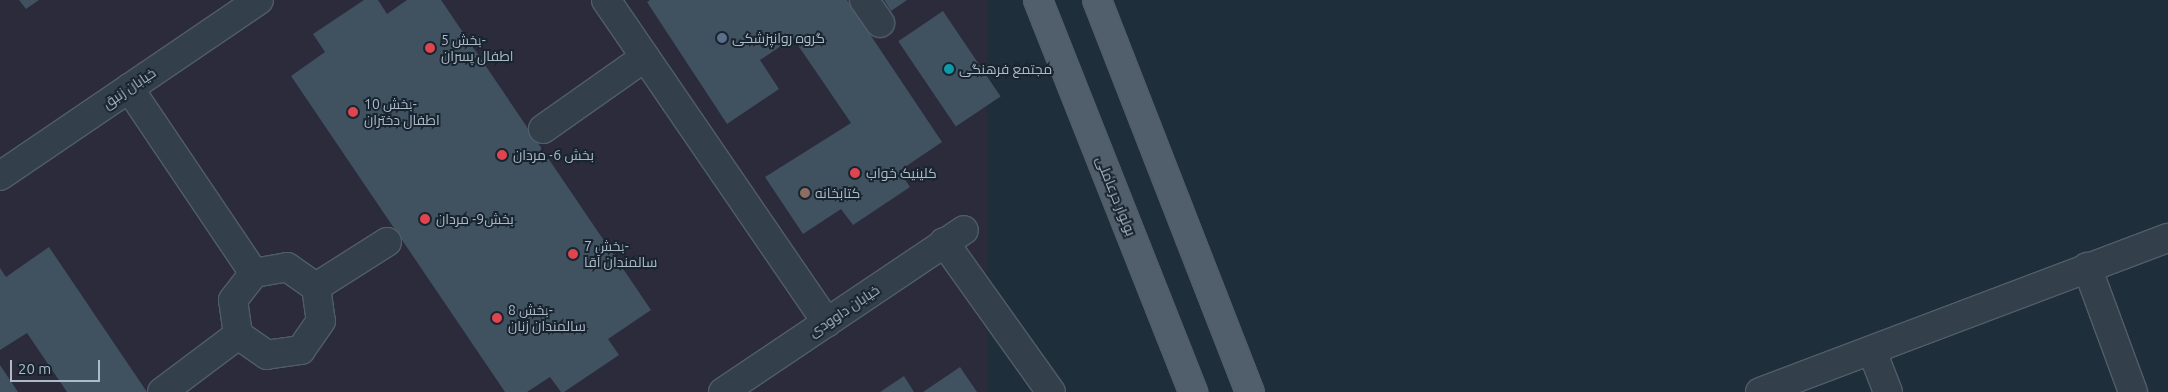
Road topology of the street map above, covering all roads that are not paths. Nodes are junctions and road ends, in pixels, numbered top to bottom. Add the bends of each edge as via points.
1 (259, 0) edge
2 (606, 0) edge
3 (864, 0) edge
4 (1038, 0) edge
5 (1097, 0) edge
6 (880, 23) dead end
7 (645, 57) junction
8 (129, 88) junction
9 (543, 129) dead end
10 (0, 176) edge
11 (2168, 238) edge
12 (387, 242) dead end
13 (2087, 267) junction
14 (254, 273) junction
15 (316, 287) junction
16 (827, 323) junction
17 (238, 335) junction
18 (1872, 351) junction
19 (162, 392) edge
20 (723, 392) edge
21 (1051, 392) edge
22 (1193, 392) edge
23 (1250, 392) edge
24 (1760, 392) edge
25 (1888, 392) edge
26 (2133, 392) edge

1 - 8 street, خیابان زنبق
2 - 7 street
3 - 6 street
4 - 22 main road, بولوار حرعاملی
5 - 23 main road
7 - 9 street
7 - 16 street
8 - 10 street, خیابان زنبق
8 - 14 street
11 - 13 street
12 - 15 street
13 - 18 street
13 - 26 street
14 - 15 street via 287,267
14 - 17 street via 233,300
15 - 17 street via 321,322 301,350 267,355
16 - 20 street, خیابان داوودی
16 - 21 street, خیابان داوودی via 954,236
17 - 19 street
18 - 24 street
18 - 25 street

